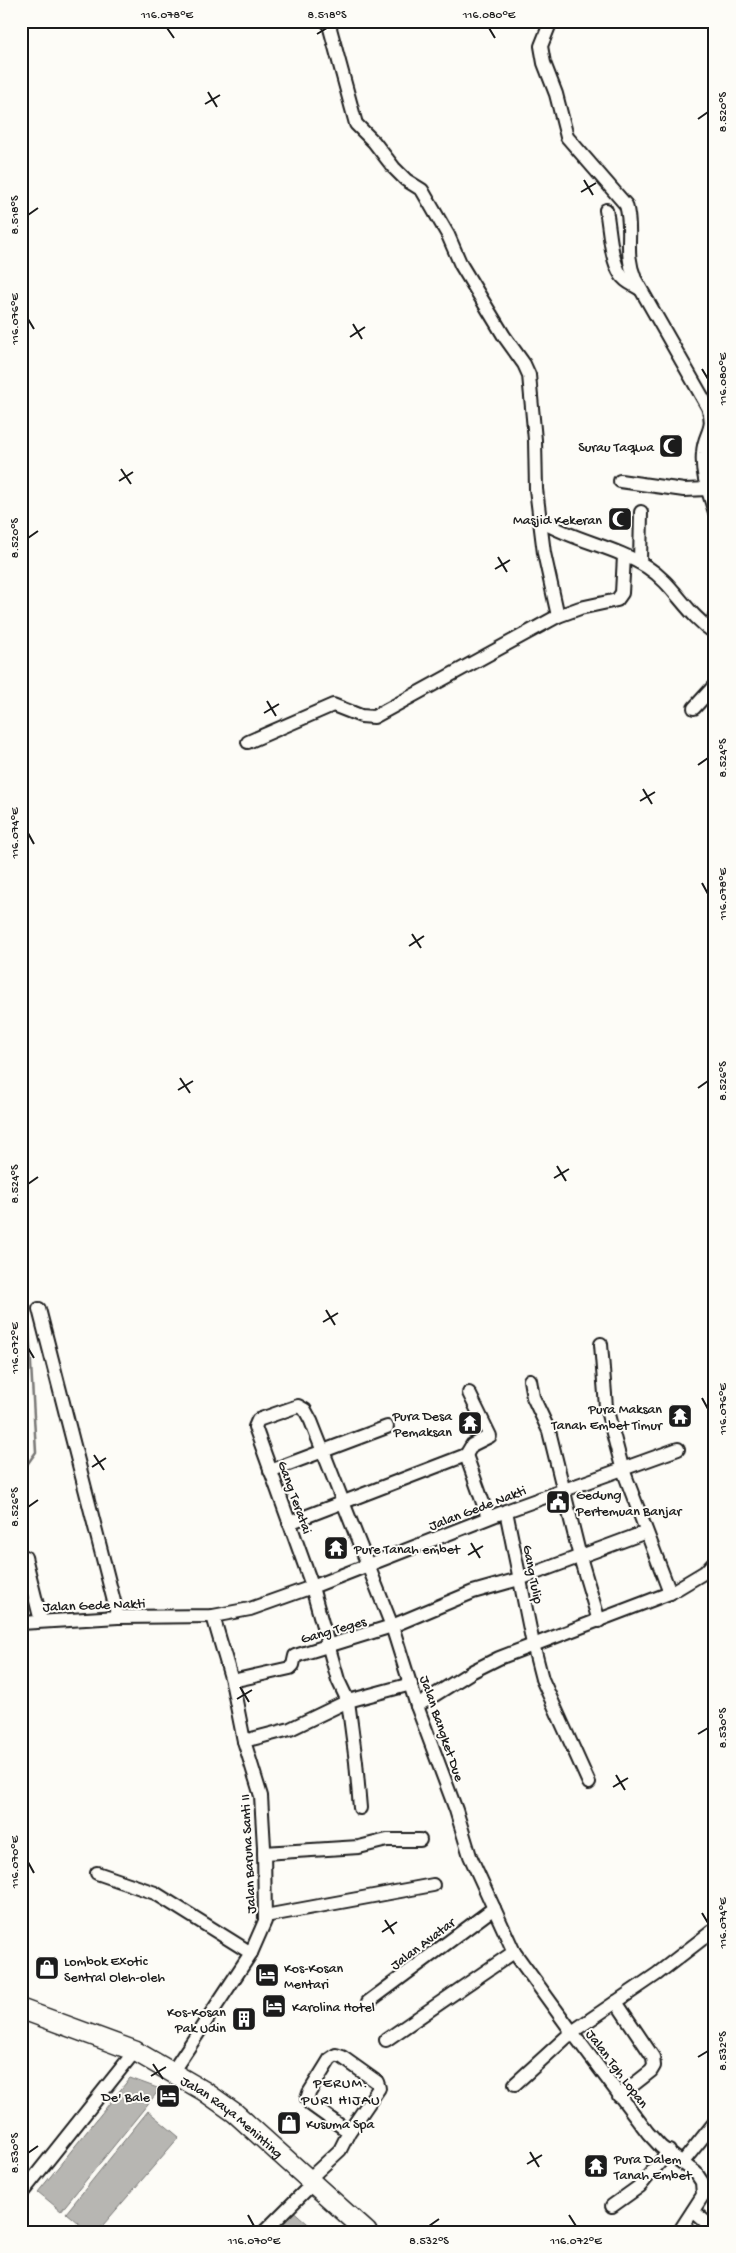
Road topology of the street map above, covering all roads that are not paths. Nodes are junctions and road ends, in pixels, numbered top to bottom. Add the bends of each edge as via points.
1 (328, 21) edge
2 (551, 21) edge
3 (606, 210) dead end
4 (640, 289) junction
5 (709, 476) edge
6 (620, 481) dead end
7 (708, 490) junction
8 (640, 512) dead end
9 (715, 512) edge
10 (541, 521) junction
11 (624, 556) junction
12 (640, 562) junction
13 (558, 616) junction
14 (715, 616) edge
15 (712, 631) edge
16 (715, 685) edge
17 (694, 708) dead end
18 (248, 742) dead end
19 (39, 1309) dead end
20 (601, 1344) dead end
21 (530, 1380) dead end
22 (469, 1392) dead end
23 (311, 1421) joint
24 (387, 1427) dead end
25 (678, 1449) dead end
26 (323, 1451) junction
27 (466, 1455) junction
28 (622, 1468) junction
29 (270, 1471) junction
30 (563, 1490) junction
31 (344, 1502) junction
32 (506, 1511) junction
33 (488, 1518) junction
34 (289, 1522) junction
35 (646, 1532) junction
36 (25, 1557) dead end
37 (580, 1557) junction
38 (715, 1561) edge
39 (368, 1565) junction
40 (519, 1579) junction
41 (312, 1587) junction
42 (670, 1593) junction
43 (213, 1616) junction
44 (118, 1617) junction
45 (41, 1621) junction
46 (599, 1621) junction
47 (21, 1623) edge
48 (392, 1626) junction
49 (532, 1644) junction
50 (329, 1646) junction
51 (232, 1681) junction
52 (412, 1684) junction
53 (348, 1701) junction
54 (417, 1706) junction
55 (244, 1741) junction
56 (589, 1783) dead end
57 (360, 1808) dead end
58 (420, 1840) dead end
59 (264, 1853) junction
60 (98, 1873) dead end
61 (434, 1885) dead end
62 (494, 1908) junction
63 (265, 1916) junction
64 (715, 1929) edge
65 (514, 1952) junction
66 (251, 1953) junction
67 (368, 2002) dead end
68 (616, 2002) junction
69 (21, 2009) edge
70 (572, 2032) junction
71 (386, 2040) dead end
72 (135, 2050) junction
73 (173, 2071) junction
74 (516, 2084) dead end
75 (619, 2096) junction
76 (715, 2122) edge
77 (349, 2132) junction
78 (668, 2152) junction
79 (684, 2162) junction
80 (311, 2181) junction
81 (709, 2188) edge
82 (21, 2194) edge
83 (612, 2206) dead end
84 (693, 2211) junction
85 (715, 2230) edge
86 (264, 2232) edge
87 (367, 2232) edge
88 (679, 2232) edge

1 - 10 street via 356,124 406,180 422,190 461,265 529,375
2 - 4 street via 541,46 567,137 626,205 629,265
3 - 4 street via 618,269 625,280
4 - 5 street via 708,407 712,427 702,453
5 - 7 street
6 - 7 street
7 - 9 street
8 - 12 street
10 - 11 street
10 - 13 street via 544,553
11 - 12 street
11 - 13 street via 620,598
12 - 15 street via 669,585 682,604
13 - 18 street via 374,716 361,716 333,705
14 - 15 street
16 - 17 street
19 - 44 street
20 - 28 street via 606,1407
21 - 30 street via 533,1397 549,1431
22 - 27 street via 490,1436 472,1446
23 - 26 street, Jalan Bangket Due
23 - 29 street, Gang Teratai via 305,1410 298,1406 256,1423
24 - 26 street
25 - 28 street, Jalan Gede Nakti
26 - 29 street
26 - 31 street, Jalan Bangket Due
27 - 31 street
27 - 33 street
28 - 30 street, Jalan Gede Nakti
28 - 35 street
29 - 34 street, Gang Teratai
30 - 32 street, Jalan Gede Nakti
30 - 37 street
31 - 34 street
31 - 39 street, Jalan Bangket Due
32 - 33 street, Jalan Gede Nakti
32 - 40 street, Gang Tulip
33 - 39 street, Jalan Gede Nakti
34 - 41 street, Gang Teratai
35 - 37 street, Gang Teges
35 - 42 street
36 - 45 street
37 - 40 street, Gang Teges
37 - 46 street
38 - 42 street via 706,1572
39 - 41 street, Jalan Gede Nakti
39 - 48 street, Jalan Bangket Due
40 - 48 street, Gang Teges via 473,1592
40 - 49 street, Gang Tulip
41 - 43 street, Jalan Gede Nakti via 250,1609
41 - 50 street, Gang Teratai
42 - 46 street
43 - 44 street, Jalan Gede Nakti
43 - 51 street, Jalan Baruna Santi II
44 - 45 street, Jalan Gede Nakti
45 - 47 street, Jalan Gede Nakti
46 - 49 street
48 - 50 street, Gang Teges
48 - 52 street, Jalan Bangket Due
49 - 54 street via 473,1671
49 - 56 street, Gang Tulip via 542,1679
50 - 51 street, Gang Teges via 294,1656 290,1668
50 - 53 street, Gang Teratai via 338,1680
51 - 55 street, Jalan Baruna Santi II
52 - 53 street
52 - 54 street, Jalan Bangket Due
53 - 55 street via 290,1729
53 - 57 street, Gang Teratai
54 - 62 street, Jalan Bangket Due via 470,1856
55 - 59 street, Jalan Baruna Santi II via 260,1790
58 - 59 street via 386,1840 359,1847
59 - 63 street, Jalan Baruna Santi II
60 - 66 street via 155,1893
61 - 63 street
62 - 65 street, Jalan Bangket Due
62 - 67 street, Jalan Avatar
63 - 66 street, Jalan Baruna Santi II
64 - 68 street, Jalan Tgh Lopan
65 - 70 street, Jalan Bangket Due
65 - 71 street
66 - 73 street, Jalan Baruna Santi II
68 - 70 street, Jalan Tgh Lopan
68 - 75 street via 653,2057 654,2066
69 - 72 highway, Jalan Raya Meninting
70 - 74 street
70 - 75 street, Jalan Tgh Lopan
72 - 73 highway, Jalan Raya Meninting
72 - 82 street
73 - 80 highway, Jalan Raya Meninting via 235,2113
75 - 78 street, Jalan Tgh Lopan via 648,2134
76 - 79 street
77 - 77 street via 378,2090 378,2084 336,2055 330,2059 308,2099 310,2104
77 - 80 street via 340,2150
78 - 79 street, Jalan Tgh Lopan
78 - 83 street via 640,2186
79 - 81 street, Jalan Tgh Lopan
80 - 86 street
80 - 87 highway, Jalan Raya Meninting
81 - 84 street, Jalan Tgh Lopan
84 - 85 street
84 - 88 street, Jalan Tgh Lopan

